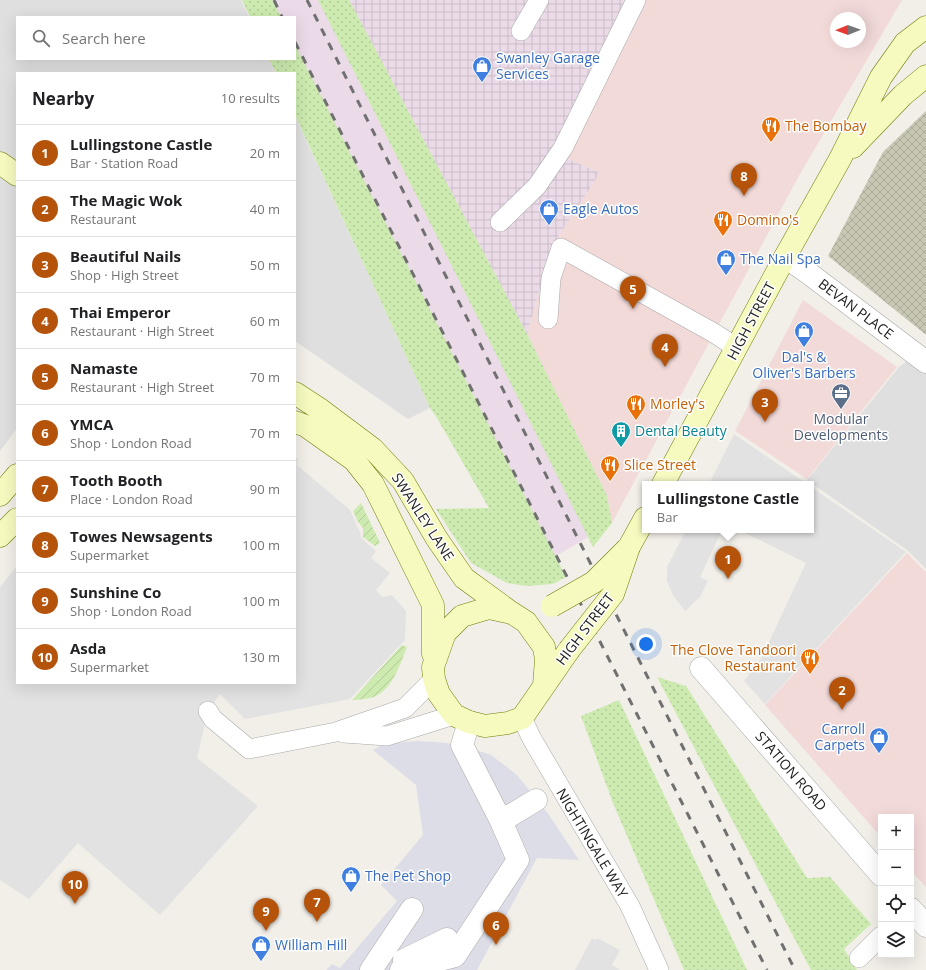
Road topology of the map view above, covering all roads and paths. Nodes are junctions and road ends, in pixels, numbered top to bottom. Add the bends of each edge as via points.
1 (538, 0) edge
2 (636, 0) edge
3 (926, 27) edge
4 (521, 31) dead end
5 (926, 76) edge
6 (840, 159) junction
7 (0, 163) edge
8 (16, 174) edge
9 (500, 222) dead end
10 (785, 257) junction
11 (548, 319) dead end
12 (737, 348) junction
13 (926, 362) edge
14 (296, 394) edge
15 (296, 422) edge
16 (16, 476) edge
17 (665, 481) edge
18 (0, 495) edge
19 (16, 520) edge
20 (642, 523) edge
21 (0, 536) edge
22 (629, 547) junction
23 (519, 617) junction
24 (701, 668) dead end
25 (434, 673) junction
26 (544, 685) junction
27 (208, 711) dead end
28 (461, 718) junction
29 (522, 718) junction
30 (336, 732) junction
31 (536, 800) dead end
32 (501, 821) junction
33 (878, 872) edge
34 (412, 909) dead end
35 (914, 912) edge
36 (383, 926) dead end
37 (926, 926) edge
38 (447, 939) dead end
39 (878, 939) edge
40 (860, 958) dead end
41 (370, 970) edge
42 (384, 970) edge
43 (401, 970) edge
44 (659, 970) edge

1 - 4 lane
2 - 9 lane via 562,148 537,186
3 - 6 main road, HIGH STREET via 905,43 881,77
5 - 6 main road, HIGH STREET via 903,95
6 - 10 main road, HIGH STREET
7 - 8 main road
10 - 12 main road, HIGH STREET
10 - 13 street, BEVAN PLACE
11 - 12 lane via 551,278 561,248
12 - 17 main road, HIGH STREET
14 - 23 main road, SWANLEY LANE via 373,449 403,480 437,539 464,578
15 - 25 main road, SWANLEY LANE via 306,426 354,460 373,484 433,605
16 - 18 main road
19 - 21 main road
20 - 22 main road, HIGH STREET
22 - 23 main road, HIGH STREET, bridge via 594,582 552,606
22 - 26 main road, HIGH STREET, bridge via 613,594
23 - 25 main road via 489,608 462,616 445,633
23 - 26 main road, HIGH STREET via 544,647
24 - 33 street, STATION ROAD
25 - 28 main road via 439,694
25 - 30 lane via 405,708
26 - 29 main road, HIGH STREET
27 - 30 lane via 212,719 249,749
28 - 29 main road via 485,726
28 - 30 lane via 387,736
28 - 32 street via 462,745
29 - 44 lane, NIGHTINGALE WAY via 630,906
31 - 32 street
32 - 43 street via 518,860 455,956
34 - 41 street
35 - 37 street
36 - 41 street
38 - 42 street
39 - 40 lane

